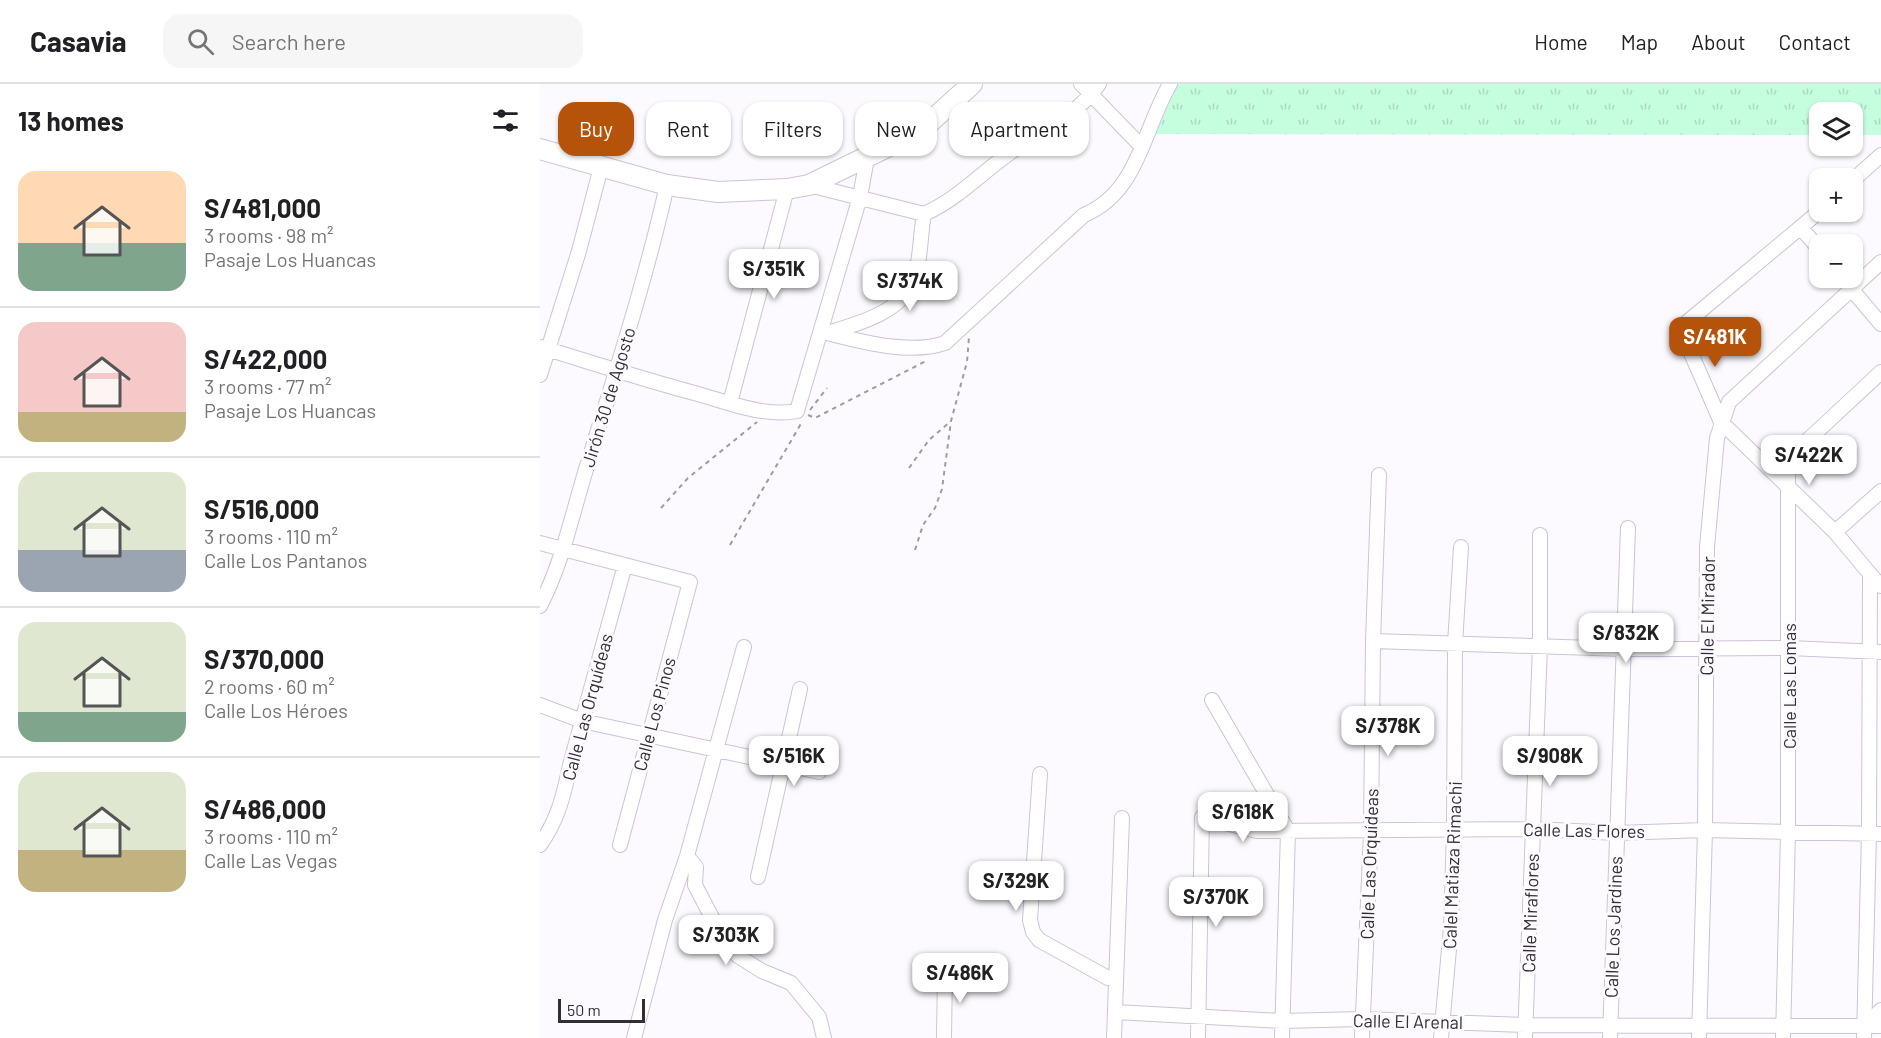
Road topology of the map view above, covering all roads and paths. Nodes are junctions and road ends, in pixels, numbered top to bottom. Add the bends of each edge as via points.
1 (972, 84) edge
2 (1081, 84) edge
3 (1170, 84) edge
4 (1095, 89) edge
5 (1141, 146) junction
6 (540, 149) edge
7 (1881, 154) edge
8 (867, 158) junction
9 (602, 167) junction
10 (1863, 171) edge
11 (667, 185) junction
12 (809, 185) junction
13 (787, 189) junction
14 (860, 197) junction
15 (924, 214) junction
16 (1809, 221) edge
17 (1801, 228) junction
18 (1809, 237) edge
19 (1881, 262) edge
20 (1852, 289) junction
21 (971, 320) junction
22 (1881, 324) edge
23 (823, 333) junction
24 (945, 343) junction
25 (544, 348) edge
26 (616, 371) junction
27 (1881, 372) edge
28 (540, 375) edge
29 (827, 388) dead end
30 (730, 403) junction
31 (777, 415) junction
32 (806, 415) junction
33 (951, 421) junction
34 (1722, 422) junction
35 (1790, 460) junction
36 (909, 468) dead end
37 (1773, 473) junction
38 (1379, 475) dead end
39 (1788, 488) junction
40 (1881, 491) edge
41 (661, 508) dead end
42 (1628, 528) dead end
43 (1835, 532) junction
44 (1540, 535) dead end
45 (540, 543) edge
46 (730, 545) dead end
47 (1461, 547) dead end
48 (561, 550) junction
49 (915, 550) dead end
50 (625, 565) junction
51 (1870, 574) junction
52 (1881, 586) edge
53 (540, 606) edge
54 (1373, 641) junction
55 (1455, 644) junction
56 (1540, 646) junction
57 (1706, 646) junction
58 (744, 647) dead end
59 (1789, 648) junction
60 (1624, 649) junction
61 (1876, 652) edge
62 (800, 689) dead end
63 (1212, 700) dead end
64 (540, 705) edge
65 (582, 721) junction
66 (648, 735) junction
67 (717, 751) junction
68 (783, 764) junction
69 (819, 772) dead end
70 (1040, 774) dead end
71 (1122, 818) dead end
72 (1533, 829) junction
73 (1706, 830) junction
74 (1288, 831) junction
75 (1454, 831) junction
76 (1371, 832) junction
77 (1617, 832) junction
78 (1788, 833) junction
79 (1875, 834) edge
80 (540, 844) edge
81 (620, 845) dead end
82 (687, 856) junction
83 (758, 877) dead end
84 (945, 970) dead end
85 (1116, 980) junction
86 (1881, 1010) edge
87 (1115, 1012) junction
88 (1199, 1017) junction
89 (1362, 1019) junction
90 (1441, 1020) junction
91 (1282, 1021) junction
92 (1881, 1026) edge
93 (1525, 1032) edge
94 (1610, 1032) edge
95 (1699, 1032) edge
96 (1783, 1032) edge
97 (1864, 1032) edge
98 (634, 1038) edge
99 (824, 1038) edge
100 (944, 1038) edge
101 (1114, 1038) edge
102 (1198, 1038) edge
103 (1282, 1038) edge
104 (1362, 1038) edge
105 (1441, 1038) edge

1 - 8 main road via 920,132
2 - 4 street
3 - 5 street
4 - 5 street
4 - 15 street via 1080,108 1010,153 952,199
5 - 21 street via 1130,177 1114,198 1084,215
6 - 9 main road
7 - 10 street
8 - 12 main road
8 - 14 street
9 - 11 main road
9 - 25 street via 579,251
11 - 13 main road via 718,192
11 - 26 street, Jirón 30 de Agosto
12 - 13 main road
12 - 14 street
13 - 30 street
14 - 15 street
14 - 23 street
15 - 23 street via 913,282 903,297 882,312
16 - 17 street
17 - 18 street
17 - 34 street via 1680,328
19 - 20 street, Calle El Mirador
20 - 22 street
20 - 34 street, Calle El Mirador via 1729,402
21 - 24 street
21 - 33 path via 967,362
23 - 24 street via 914,347
23 - 31 street via 797,411
24 - 32 path via 920,366 836,409 815,418
25 - 26 street
25 - 28 street
26 - 30 street
26 - 48 street, Jirón 30 de Agosto
27 - 35 street
29 - 32 path
30 - 31 street
31 - 41 path via 762,418 688,478
32 - 46 path
33 - 36 path via 929,440
33 - 49 path via 942,489
34 - 37 street
34 - 57 street, Calle El Mirador via 1717,438 1707,547
35 - 37 street
35 - 39 street, Calle Las Lomas
37 - 39 street
38 - 54 street, Calle Las Orquídeas
39 - 43 street
39 - 59 street, Calle Las Lomas
40 - 43 street
42 - 60 street, Calle Los Jardines
43 - 51 street
44 - 56 street, Calle Miraflores
45 - 48 street
47 - 55 street, Calel Matiaza Rimachi
48 - 50 street
48 - 53 street, Jirón 30 de Agosto
50 - 65 street, Calle Las Orquídeas
50 - 66 street, Calle Los Pinos via 690,582
51 - 52 street
51 - 61 street
54 - 55 street
54 - 76 street, Calle Las Orquídeas
55 - 56 street
55 - 75 street, Calel Matiaza Rimachi
56 - 60 street
56 - 72 street, Calle Miraflores
57 - 59 street
57 - 60 street
57 - 73 street, Calle El Mirador
58 - 67 street
59 - 61 street
59 - 78 street, Calle Las Lomas
60 - 77 street, Calle Los Jardines
61 - 79 street
62 - 68 street
63 - 74 street
64 - 65 street
65 - 66 street
65 - 80 street, Calle Las Orquídeas via 561,807
66 - 67 street
66 - 81 street, Calle Los Pinos
67 - 68 street
67 - 82 street
68 - 69 street
68 - 83 street
70 - 85 street via 1030,920 1033,932 1039,940
71 - 85 street
72 - 75 street, Calle Las Flores
72 - 77 street, Calle Las Flores
72 - 93 street, Calle Miraflores
73 - 77 street, Calle Las Flores
73 - 78 street, Calle Las Flores
73 - 95 street, Calle El Mirador
74 - 76 street, Calle Las Flores
74 - 88 street, Calle Las Flores via 1257,831 1202,817
74 - 91 street
75 - 76 street, Calle Las Flores
75 - 90 street, Calel Matiaza Rimachi via 1448,974
76 - 89 street, Calle Las Orquídeas
77 - 94 street, Calle Los Jardines
78 - 79 street, Calle Las Flores
78 - 96 street, Calle Las Lomas
79 - 97 street
82 - 98 street via 664,920
82 - 99 street via 696,867 694,885 721,936 738,956 791,983 819,1017
84 - 100 street
85 - 87 street
86 - 97 street
87 - 88 street, Calle El Arenal
87 - 101 street
88 - 91 street, Calle El Arenal
88 - 102 street
89 - 90 street, Calle El Arenal
89 - 91 street, Calle El Arenal
89 - 104 street, Calle Las Orquídeas
90 - 93 street, Calle El Arenal
90 - 105 street, Calel Matiaza Rimachi
91 - 103 street
92 - 97 street, Calle El Arenal
93 - 94 street, Calle El Arenal
94 - 95 street, Calle El Arenal
95 - 96 street, Calle El Arenal
96 - 97 street, Calle El Arenal

